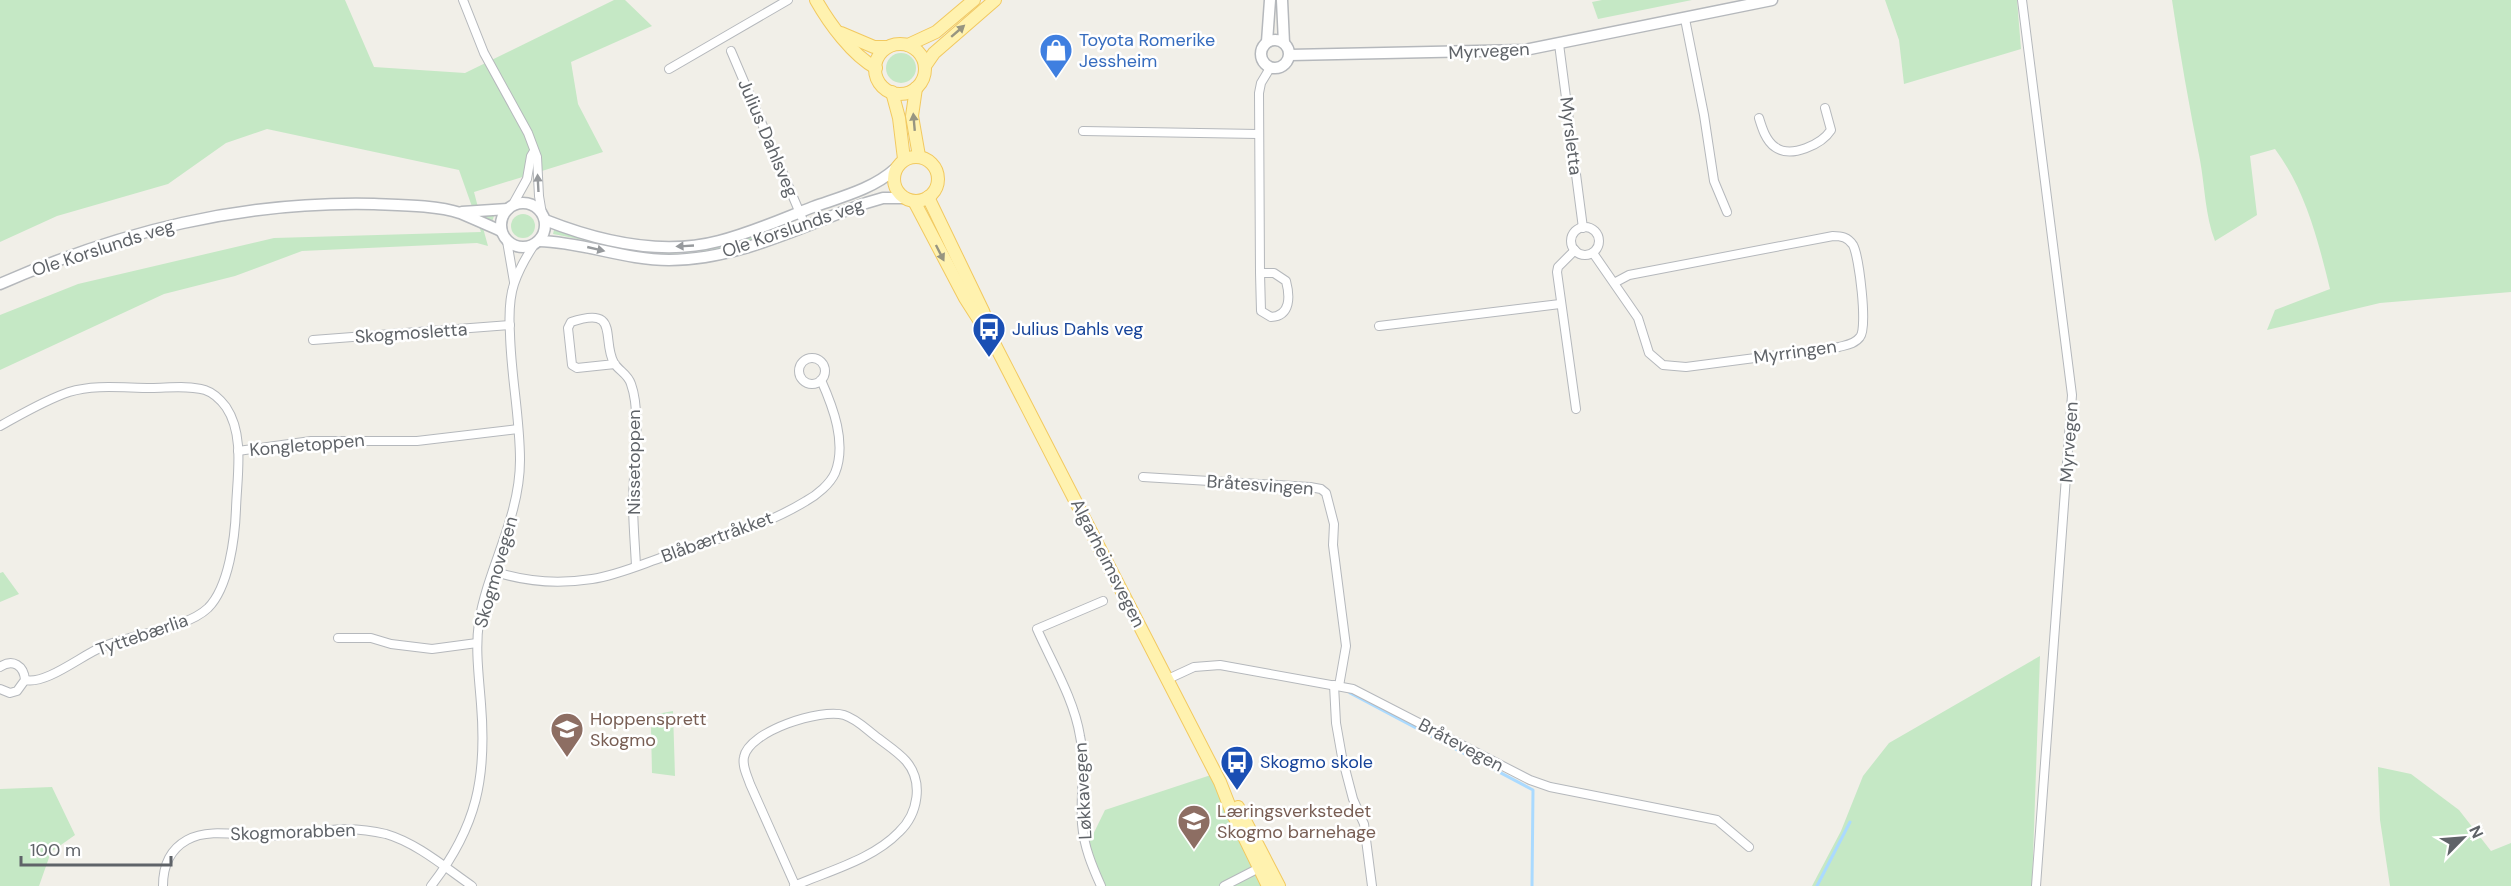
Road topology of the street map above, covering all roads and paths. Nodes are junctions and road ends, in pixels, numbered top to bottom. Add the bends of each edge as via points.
1 (463, 0) edge
2 (788, 0) edge
3 (816, 0) edge
4 (974, 0) edge
5 (995, 0) edge
6 (1270, 0) edge
7 (1282, 0) edge
8 (1772, 0) edge
9 (2022, 0) edge
10 (1685, 19) junction
11 (840, 32) junction
12 (1267, 42) junction
13 (1284, 43) junction
14 (1559, 44) junction
15 (908, 45) junction
16 (888, 47) junction
17 (731, 51) dead end
18 (1290, 56) junction
19 (925, 66) junction
20 (1270, 68) junction
21 (669, 69) dead end
22 (876, 69) junction
23 (916, 88) junction
24 (892, 92) junction
25 (1826, 108) dead end
26 (1759, 118) dead end
27 (1083, 131) dead end
28 (1257, 134) junction
29 (534, 151) junction
30 (919, 156) junction
31 (900, 164) junction
32 (928, 197) junction
33 (909, 199) junction
34 (510, 208) junction
35 (1727, 212) dead end
36 (459, 213) junction
37 (800, 213) junction
38 (543, 217) junction
39 (805, 225) junction
40 (1583, 228) junction
41 (504, 236) junction
42 (536, 243) junction
43 (1575, 250) junction
44 (1593, 253) junction
45 (1260, 273) junction
46 (514, 282) junction
47 (1614, 283) junction
48 (0, 284) edge
49 (1560, 303) junction
50 (510, 325) junction
51 (1379, 326) dead end
52 (313, 340) dead end
53 (995, 345) junction
54 (615, 364) junction
55 (821, 380) dead end
56 (1576, 409) dead end
57 (0, 426) edge
58 (518, 429) junction
59 (238, 451) junction
60 (1143, 477) dead end
61 (636, 566) junction
62 (493, 571) junction
63 (1104, 601) dead end
64 (338, 638) dead end
65 (477, 643) junction
66 (0, 667) edge
67 (1168, 679) junction
68 (25, 680) junction
69 (1337, 685) junction
70 (0, 689) edge
71 (1749, 847) dead end
72 (1263, 866) junction
73 (445, 867) junction
74 (163, 886) edge
75 (431, 886) edge
76 (472, 886) edge
77 (795, 886) edge
78 (1101, 886) edge
79 (1224, 886) edge
80 (1268, 886) edge
81 (1279, 886) edge
82 (1372, 886) edge
83 (2036, 886) edge

1 - 29 street via 484,53
2 - 21 street
3 - 11 main road
4 - 15 main road via 936,32
19 -> 5 main road via 934,53
6 - 12 street
7 - 13 street
8 - 10 street, Myrvegen
9 - 83 street, Myrvegen via 2072,395
10 - 14 street, Myrvegen
10 - 35 street via 1711,170
11 - 16 main road via 874,47
11 - 22 main road via 854,51
12 - 13 street
12 - 20 street via 1262,58
13 - 18 street
14 - 18 street, Myrvegen via 1511,51
14 - 40 street, Myrsletta
15 - 16 main road
15 - 19 main road via 920,53
16 - 22 main road via 877,60
17 - 37 street, Julius Dahlsveg
18 - 20 street via 1283,67
19 - 23 main road
20 - 28 street via 1259,93
22 - 24 main road via 882,85
23 - 24 main road
30 -> 23 main road via 912,116
24 - 31 main road via 899,118
25 - 26 street via 1831,130 1826,137 1813,145 1787,151 1773,146
27 - 28 street
28 - 45 street
29 - 34 street via 527,179
38 -> 29 street
30 - 31 main road
30 - 32 main road via 937,171 937,185
31 - 33 main road via 894,186
31 - 37 street, Ole Korslunds veg via 876,183
32 - 33 main road
32 - 53 main road, Algarheimsvegen via 983,311
33 - 39 street, Ole Korslunds veg via 883,198
33 -> 53 main road, Algarheimsvegen
34 - 36 street, Ole Korslunds veg
34 - 38 street via 529,204
34 - 41 street via 502,219
36 - 41 street, Ole Korslunds veg
36 - 48 street, Ole Korslunds veg via 352,204 232,212 117,240
37 -> 38 street, Ole Korslunds veg via 717,242 669,247 570,230
37 - 39 street, Julius Dahlsveg
38 - 42 street via 545,231
42 -> 39 street, Ole Korslunds veg via 565,242 620,255 670,260 719,254
40 - 43 street via 1572,236
40 - 44 street via 1592,229 1598,236
41 - 42 street via 523,248
41 - 46 street, Skogmovegen
42 - 46 street, Skogmovegen
43 - 44 street via 1585,255
43 - 49 street via 1558,267
44 - 47 street, Myrringen
45 - 45 street via 1274,273 1286,281 1287,309 1281,315 1271,317 1262,311
46 - 50 street, Skogmovegen
47 - 47 street, Myrringen via 1638,318 1649,353 1663,365 1686,367 1839,347 1860,338 1864,324 1856,253 1842,236 1629,275
49 - 51 street
49 - 56 street
50 - 52 street, Skogmosletta
50 - 58 street, Skogmovegen
53 - 67 main road, Algarheimsvegen
54 - 54 street, Nissetoppen via 604,322 596,318 571,322 568,328 572,365 577,368
54 - 61 street, Nissetoppen via 632,385 635,404
55 - 61 street, Blåbærtråkket via 837,425 839,451 835,473 824,488 764,521
57 - 59 street, Kongletoppen via 72,391 91,387 182,387 215,395 225,406 235,427
58 - 59 street, Kongletoppen via 432,440 311,441
58 - 62 street, Skogmovegen via 518,490
59 - 68 street, Tyttebærlia via 232,546 220,588 208,608 185,622 111,643 40,680
60 - 69 street, Bråtesvingen via 1310,487 1326,493 1334,524 1333,545 1346,646
61 - 62 street, Blåbærtråkket via 593,579 558,581 534,581
62 - 65 street, Skogmovegen
63 - 78 street, Løkkavegen via 1037,629 1078,728 1082,824 1088,857
64 - 65 street via 371,638 432,649
65 - 73 street, Skogmovegen via 482,740 479,792 463,836
66 - 68 street via 16,664
67 - 69 street, Bråtevegen via 1194,667 1220,665
67 - 72 main road, Algarheimsvegen via 1231,810
68 - 70 street, Tyttebærlia via 17,691
69 - 71 street, Bråtevegen via 1364,693 1530,780 1717,820
69 - 82 street via 1342,757 1364,824
72 - 79 street
72 - 80 main road, Algarheimsvegen
72 - 81 main road, Algarheimsvegen
73 - 74 street, Skogmorabben via 388,835 356,829 266,836 210,834 190,839 173,852 163,874
73 - 75 street, Skogmovegen
73 - 76 street, Skogmorabben
77 - 77 street via 885,843 900,832 916,802 917,786 907,762 855,720 842,715 810,717 786,725 761,736 744,756 750,784

